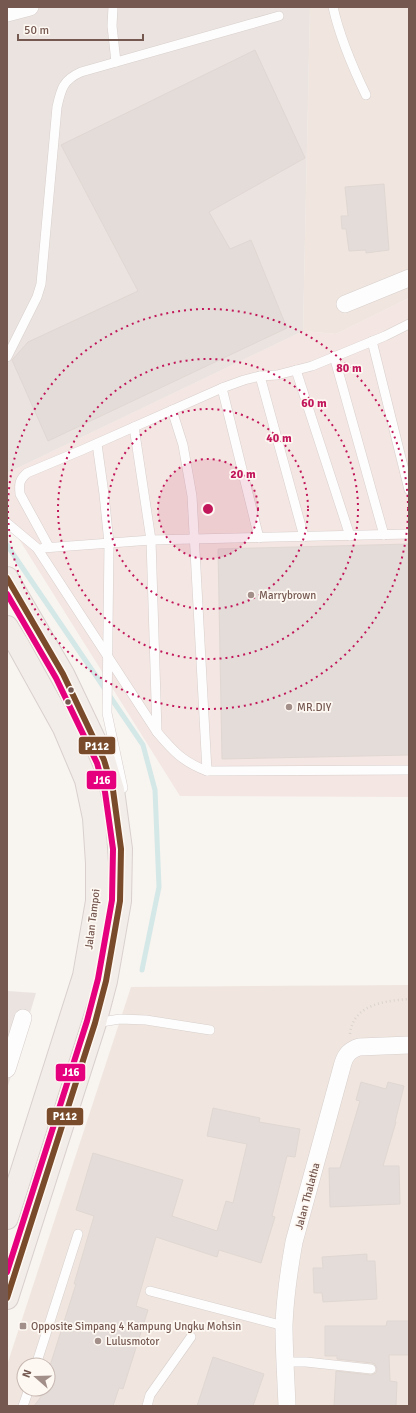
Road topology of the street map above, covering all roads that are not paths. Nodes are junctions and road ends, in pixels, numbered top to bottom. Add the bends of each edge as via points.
1 (30, 7) edge
2 (112, 7) edge
3 (333, 7) edge
4 (7, 13) edge
5 (279, 16) dead end
6 (116, 62) junction
7 (366, 95) dead end
8 (409, 278) edge
9 (345, 304) dead end
10 (409, 324) edge
11 (372, 341) junction
12 (7, 356) edge
13 (334, 356) junction
14 (296, 370) junction
15 (260, 376) junction
16 (222, 388) junction
17 (172, 410) junction
18 (134, 427) junction
19 (97, 444) junction
20 (409, 490) edge
21 (7, 524) edge
22 (409, 534) edge
23 (384, 535) junction
24 (350, 536) junction
25 (304, 537) junction
26 (259, 538) junction
27 (151, 540) junction
28 (195, 540) junction
29 (109, 543) junction
30 (49, 547) junction
31 (37, 548) junction
32 (7, 578) edge
33 (7, 627) edge
34 (108, 657) junction
35 (157, 732) junction
36 (409, 770) edge
37 (207, 771) junction
38 (124, 796) dead end
39 (23, 1018) dead end
40 (95, 1023) junction
41 (210, 1030) dead end
42 (409, 1045) edge
43 (7, 1069) edge
44 (7, 1218) edge
45 (78, 1234) dead end
46 (150, 1291) dead end
47 (7, 1298) edge
48 (284, 1326) junction
49 (191, 1337) dead end
50 (39, 1357) edge
51 (285, 1362) junction
52 (371, 1369) dead end
53 (147, 1406) edge
54 (287, 1406) edge

1 - 4 street
2 - 6 lane
3 - 7 lane via 352,66
5 - 6 lane
6 - 12 lane via 70,77 61,91 57,107 41,284
8 - 9 street
10 - 11 lane
11 - 13 lane
11 - 20 lane
13 - 14 lane
13 - 23 lane
14 - 15 lane
14 - 24 lane
15 - 16 lane
15 - 25 lane
16 - 17 lane
16 - 26 lane
17 - 18 lane
17 - 28 lane via 183,445 192,496
18 - 19 lane
18 - 27 lane
19 - 29 lane
19 - 30 lane via 27,473 20,479 20,494
21 - 31 lane
22 - 23 lane
23 - 24 lane
24 - 25 lane
25 - 26 lane
26 - 28 lane
27 - 28 lane
27 - 29 lane
27 - 35 lane
28 - 37 lane
29 - 30 lane
29 - 34 lane
30 - 31 lane
31 - 34 lane
32 - 40 main road via 63,674 104,760 121,819 120,901 106,981
33 - 44 main road, Jalan Tampoi via 64,728 86,780 94,818 97,901 84,976
34 - 35 lane
34 - 38 lane via 106,713
35 - 37 lane via 172,750 192,765
36 - 37 lane
39 - 43 street
40 - 41 lane via 120,1018
40 - 47 main road
42 - 48 street, Jalan Thalatha via 359,1047 348,1052 343,1062 294,1242
45 - 50 lane
46 - 48 lane
48 - 51 street, Jalan Thalatha
49 - 53 lane via 150,1395
51 - 52 lane
51 - 54 street, Jalan Thalatha

